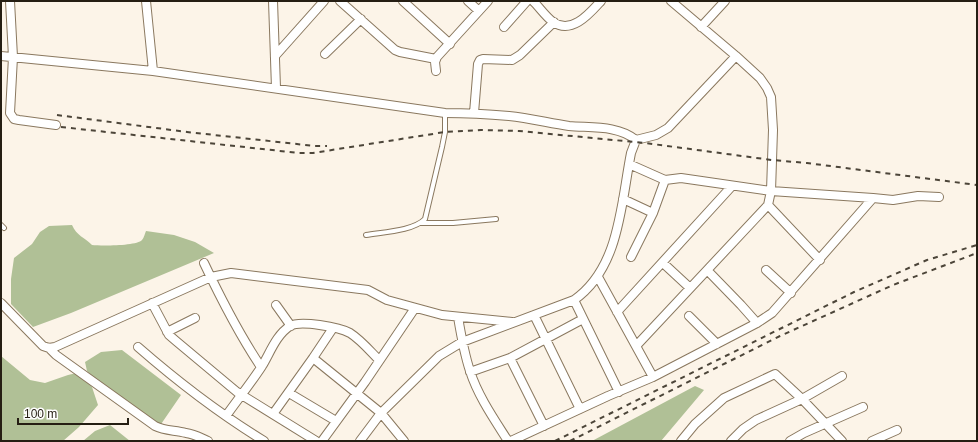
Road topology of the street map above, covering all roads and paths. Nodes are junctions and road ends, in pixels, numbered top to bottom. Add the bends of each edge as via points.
1 (10, 1) edge
2 (146, 1) edge
3 (273, 1) edge
4 (324, 1) edge
5 (403, 1) edge
6 (468, 1) edge
7 (488, 1) edge
8 (527, 1) edge
9 (534, 1) edge
10 (601, 1) edge
11 (671, 1) edge
12 (725, 1) edge
13 (344, 2) edge
14 (479, 11) junction
15 (361, 19) junction
16 (554, 22) junction
17 (504, 27) dead end
18 (701, 27) junction
19 (450, 44) junction
20 (325, 54) dead end
21 (1, 56) edge
22 (274, 56) junction
23 (736, 56) junction
24 (13, 57) junction
25 (436, 59) junction
26 (153, 70) junction
27 (436, 71) dead end
28 (276, 88) junction
29 (445, 113) junction
30 (474, 113) junction
31 (56, 125) dead end
32 (636, 140) junction
33 (629, 164) junction
34 (665, 180) junction
35 (732, 186) junction
36 (771, 191) junction
37 (939, 197) dead end
38 (873, 198) junction
39 (623, 199) junction
40 (768, 205) junction
41 (653, 213) junction
42 (496, 218) dead end
43 (421, 223) junction
44 (366, 235) dead end
45 (631, 257) dead end
46 (820, 260) junction
47 (204, 263) dead end
48 (663, 263) junction
49 (707, 270) junction
50 (766, 270) dead end
51 (211, 277) junction
52 (598, 277) junction
53 (690, 288) junction
54 (791, 293) junction
55 (574, 300) junction
56 (1, 303) edge
57 (152, 303) junction
58 (276, 304) dead end
59 (415, 308) junction
60 (617, 312) junction
61 (534, 315) junction
62 (689, 316) dead end
63 (458, 317) junction
64 (196, 318) dead end
65 (583, 319) junction
66 (515, 322) junction
67 (757, 323) junction
68 (291, 326) junction
69 (332, 328) junction
70 (167, 332) junction
71 (546, 338) junction
72 (462, 342) junction
73 (717, 344) junction
74 (636, 346) junction
75 (138, 347) dead end
76 (49, 348) junction
77 (313, 358) junction
78 (510, 358) junction
79 (379, 360) junction
80 (261, 367) junction
81 (470, 372) junction
82 (842, 376) dead end
83 (653, 377) junction
84 (357, 392) junction
85 (619, 392) junction
86 (289, 393) junction
87 (242, 394) junction
88 (802, 399) junction
89 (863, 407) dead end
90 (580, 409) junction
91 (380, 413) junction
92 (273, 414) junction
93 (226, 416) junction
94 (336, 421) junction
95 (826, 424) junction
96 (544, 426) junction
97 (897, 430) dead end
98 (208, 441) edge
99 (264, 441) edge
100 (316, 441) edge
101 (322, 441) edge
102 (360, 441) edge
103 (404, 441) edge
104 (508, 441) edge
105 (511, 441) edge
106 (681, 441) edge
107 (731, 441) edge
108 (790, 441) edge
109 (842, 441) edge
110 (872, 441) edge

1 - 24 street
2 - 26 street
3 - 22 street
4 - 22 street
5 - 19 street
6 - 14 street
7 - 14 street
8 - 17 street
9 - 16 street
10 - 16 street via 583,20 563,25
11 - 18 street
12 - 18 street
13 - 15 street
14 - 19 street
15 - 20 street
15 - 25 street via 395,50
16 - 30 street via 512,60 483,59 479,62
18 - 23 street
19 - 25 street
21 - 24 street
22 - 28 street
23 - 32 street via 668,128 656,135
23 - 36 street via 760,78 770,97 773,130
24 - 26 street
24 - 31 street via 11,116 19,120
25 - 27 street
26 - 28 street
28 - 29 street
29 - 30 street
29 - 43 lane via 442,147 428,211
30 - 32 street via 616,130 630,134
32 - 33 street
33 - 34 street
33 - 39 street
34 - 35 street via 681,178
34 - 41 street
35 - 36 street
35 - 48 street
36 - 38 street
36 - 40 street
37 - 38 street via 918,196 893,200
38 - 46 street
39 - 41 street
39 - 52 street via 614,243
40 - 46 street
40 - 49 street
41 - 45 street
42 - 43 lane via 453,223
43 - 44 lane via 413,227
46 - 54 street
47 - 51 street
48 - 53 street
48 - 60 street
49 - 53 street
49 - 67 street
50 - 54 street
51 - 57 street
51 - 59 street via 232,273 368,290 387,300
51 - 80 street
52 - 55 street
52 - 60 street
53 - 74 street
54 - 67 street via 772,313
55 - 61 street
55 - 65 street
56 - 76 street via 43,346
57 - 70 street
57 - 76 street
58 - 68 street
59 - 63 street
59 - 79 street
60 - 74 street
61 - 66 street
61 - 71 street
62 - 73 street
63 - 66 street
63 - 72 street
64 - 70 street
65 - 71 street
65 - 85 street
66 - 72 street
67 - 73 street
68 - 69 street via 304,323
68 - 80 street via 276,341
69 - 77 street
69 - 79 street via 349,333
70 - 87 street
71 - 78 street
71 - 90 street
72 - 81 street
72 - 91 street via 438,356
73 - 83 street
74 - 83 street
75 - 93 street via 161,368
76 - 98 street via 155,426 191,434
77 - 84 street
77 - 86 street
78 - 81 street
78 - 96 street
79 - 84 street
80 - 87 street
81 - 104 street
82 - 88 street
83 - 85 street
84 - 91 street
84 - 94 street
85 - 90 street
86 - 92 street
86 - 94 street
87 - 92 street
87 - 93 street
88 - 95 street
88 - 106 street via 778,375 772,374 724,398 695,424
88 - 107 street via 756,420
89 - 95 street
90 - 96 street
91 - 102 street
91 - 103 street
92 - 100 street
93 - 99 street
94 - 101 street
95 - 108 street
95 - 109 street
96 - 105 street
97 - 110 street

